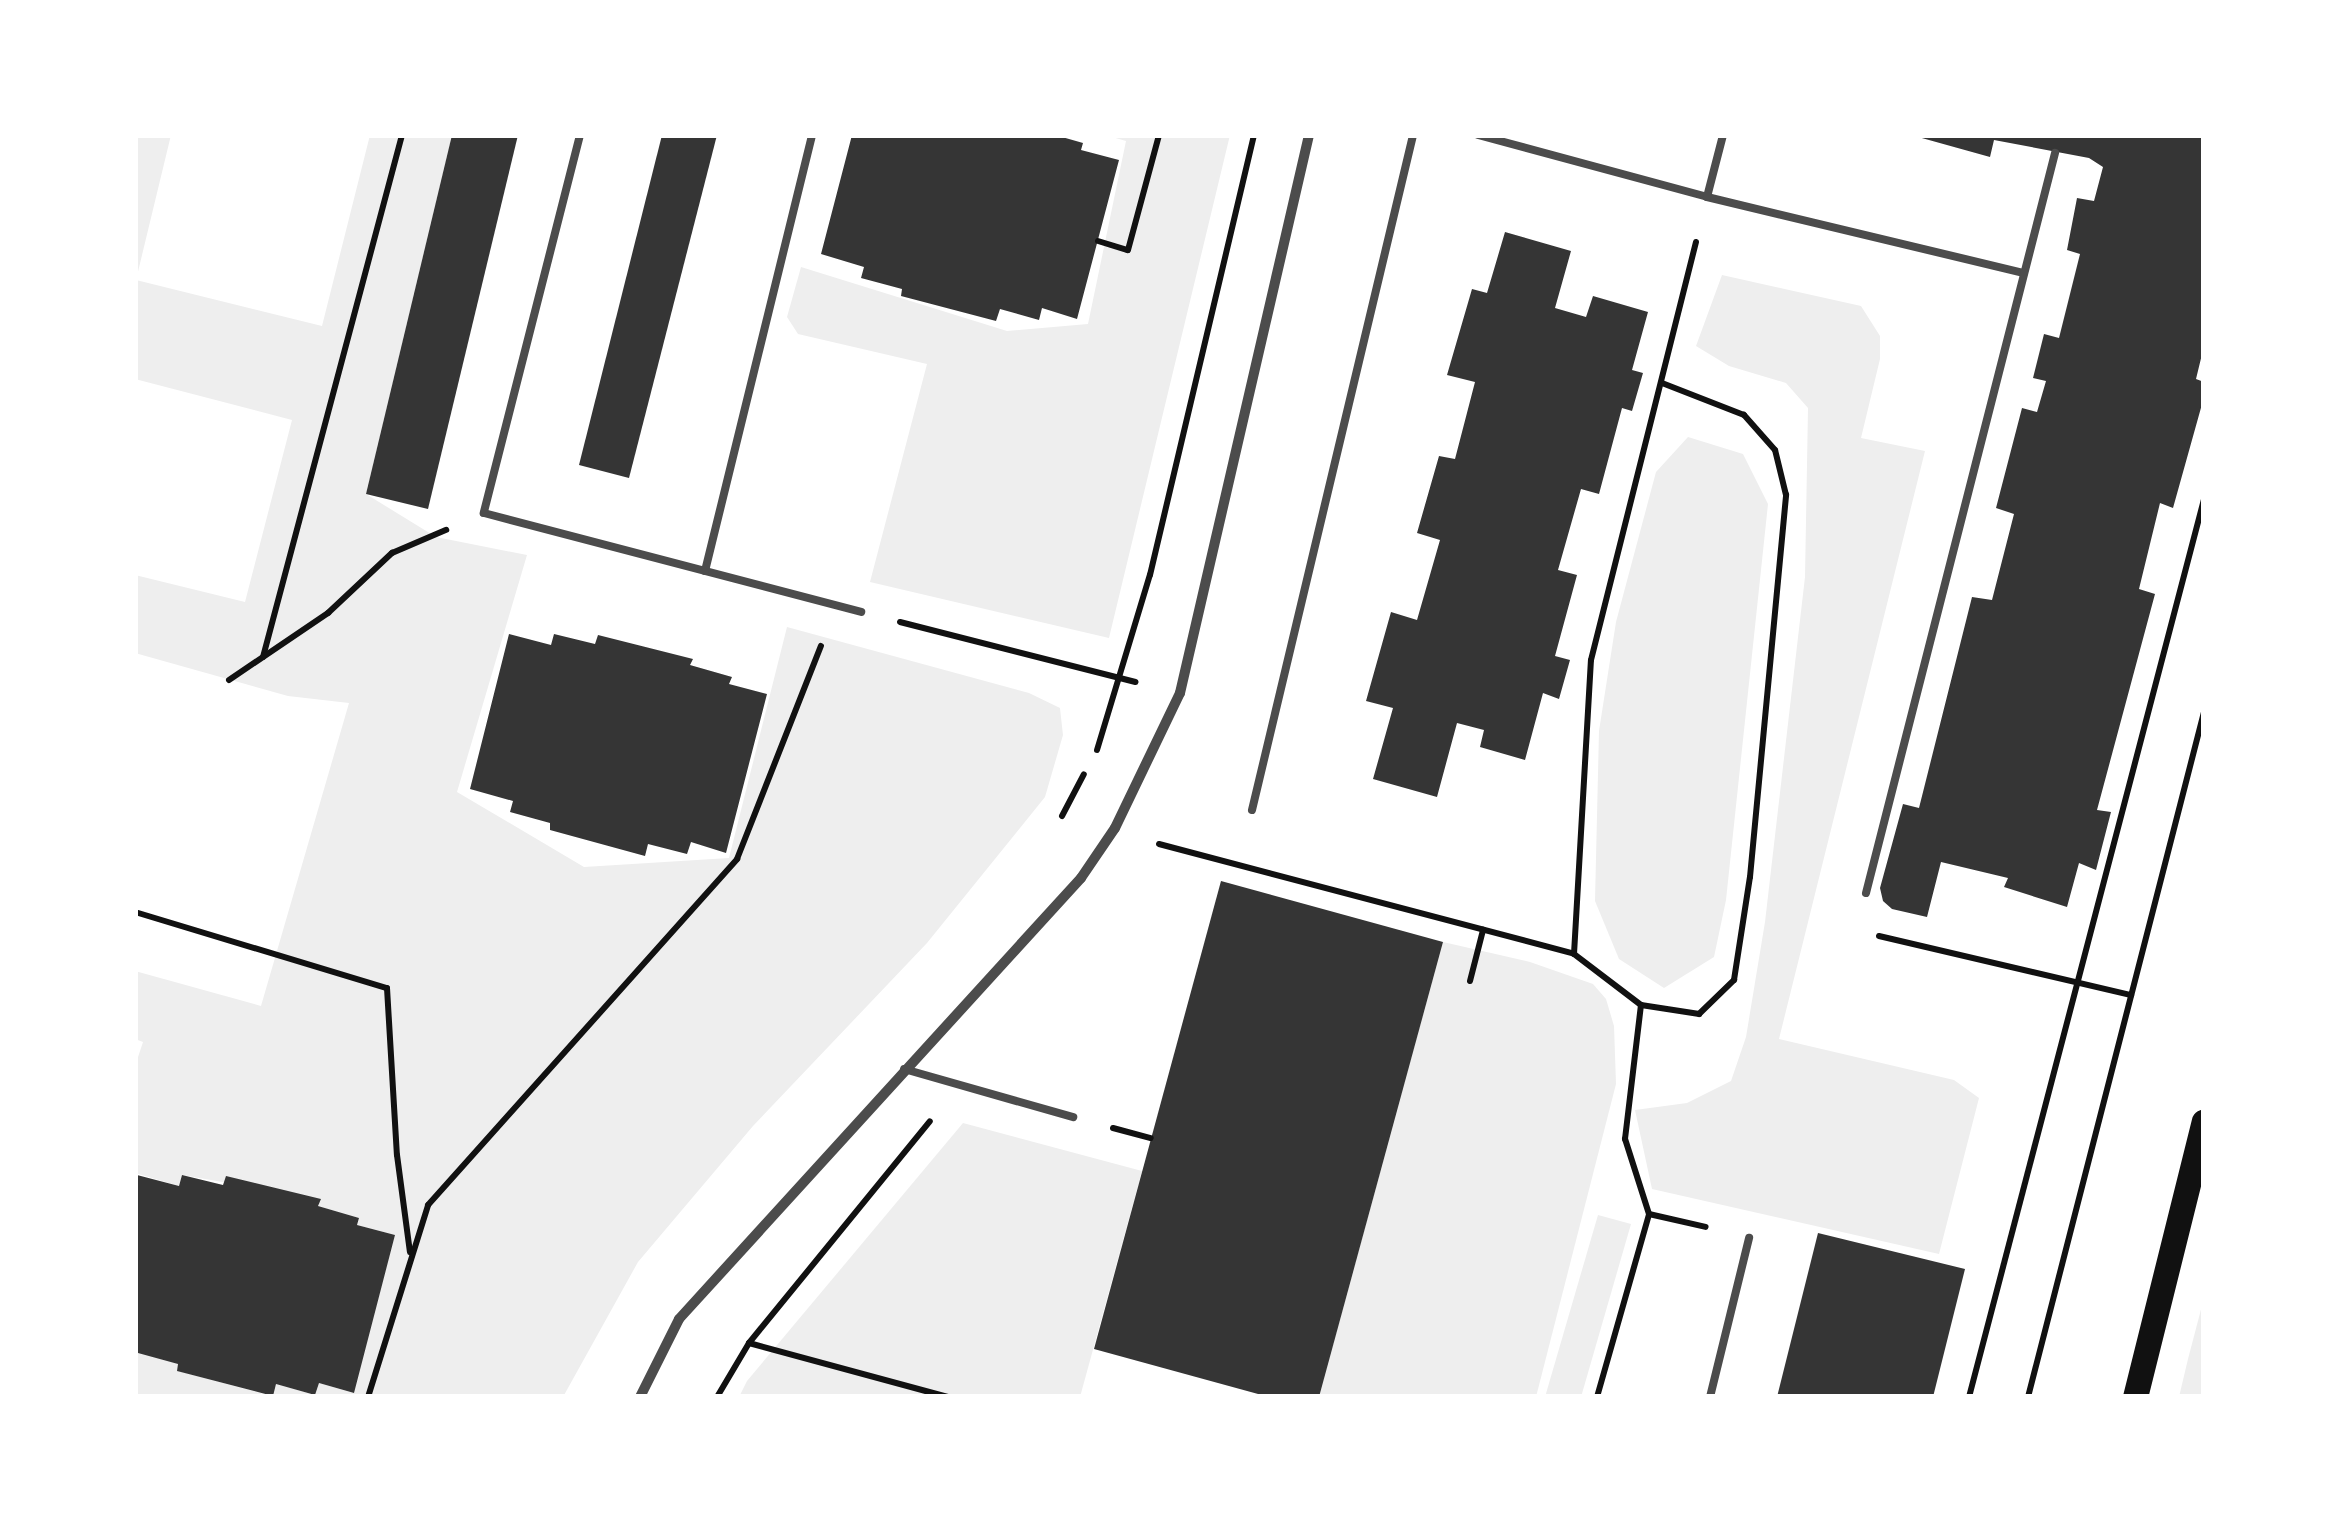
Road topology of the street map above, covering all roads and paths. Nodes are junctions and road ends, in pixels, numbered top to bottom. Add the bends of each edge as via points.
1 (402, 135) edge
2 (580, 135) edge
3 (812, 135) edge
4 (1159, 135) edge
5 (1254, 135) edge
6 (1309, 135) edge
7 (1414, 135) edge
8 (1478, 135) edge
9 (1723, 135) edge
10 (2055, 153) dead end
11 (1707, 197) junction
12 (1098, 241) dead end
13 (2024, 274) junction
14 (1662, 383) junction
15 (2204, 499) edge
16 (484, 513) junction
17 (705, 571) junction
18 (837, 606) junction
19 (862, 612) dead end
20 (891, 620) dead end
21 (263, 657) junction
22 (1119, 678) junction
23 (229, 680) dead end
24 (2204, 712) edge
25 (1096, 753) dead end
26 (1087, 769) dead end
27 (1252, 810) dead end
28 (1054, 830) dead end
29 (1156, 843) dead end
30 (1866, 894) joint
31 (135, 912) edge
32 (1483, 930) junction
33 (1574, 954) junction
34 (1470, 981) dead end
35 (2078, 982) junction
36 (2131, 995) junction
37 (1641, 1005) junction
38 (904, 1069) junction
39 (1073, 1117) dead end
40 (2204, 1121) edge
41 (1649, 1214) junction
42 (1750, 1238) joint
43 (411, 1258) junction
44 (749, 1343) dead end
45 (368, 1397) edge
46 (640, 1397) edge
47 (948, 1397) edge
48 (1597, 1397) edge
49 (1710, 1397) edge
50 (1969, 1397) edge
51 (2028, 1397) edge
52 (2135, 1397) edge

1 - 21 path
2 - 16 lane
3 - 17 lane
4 - 12 path via 1128,250
5 - 22 path via 1189,422
6 - 38 street via 1180,693 1115,828 1081,878
7 - 27 lane
8 - 11 lane
9 - 11 lane
10 - 13 lane
11 - 13 lane
11 - 14 path
13 - 30 lane
14 - 33 path via 1590,660
14 - 37 path via 1744,414 1775,450 1786,496 1734,980 1699,1014
15 - 35 path
16 - 17 lane
16 - 21 path via 392,552 328,613
17 - 18 lane
18 - 19 lane
18 - 43 path via 737,858 428,1205
20 - 22 path
21 - 23 path
22 - 25 path
24 - 36 path
26 - 28 path
29 - 32 path
30 - 35 path via 1859,931
31 - 43 path via 387,988
32 - 33 path
32 - 34 path
33 - 37 path
35 - 36 path
35 - 50 path
36 - 51 path
37 - 41 path via 1625,1139
38 - 39 lane
38 - 46 street via 679,1318
40 - 52 main road
41 - 42 path
41 - 48 path
42 - 49 lane
43 - 45 path
44 - 47 path

